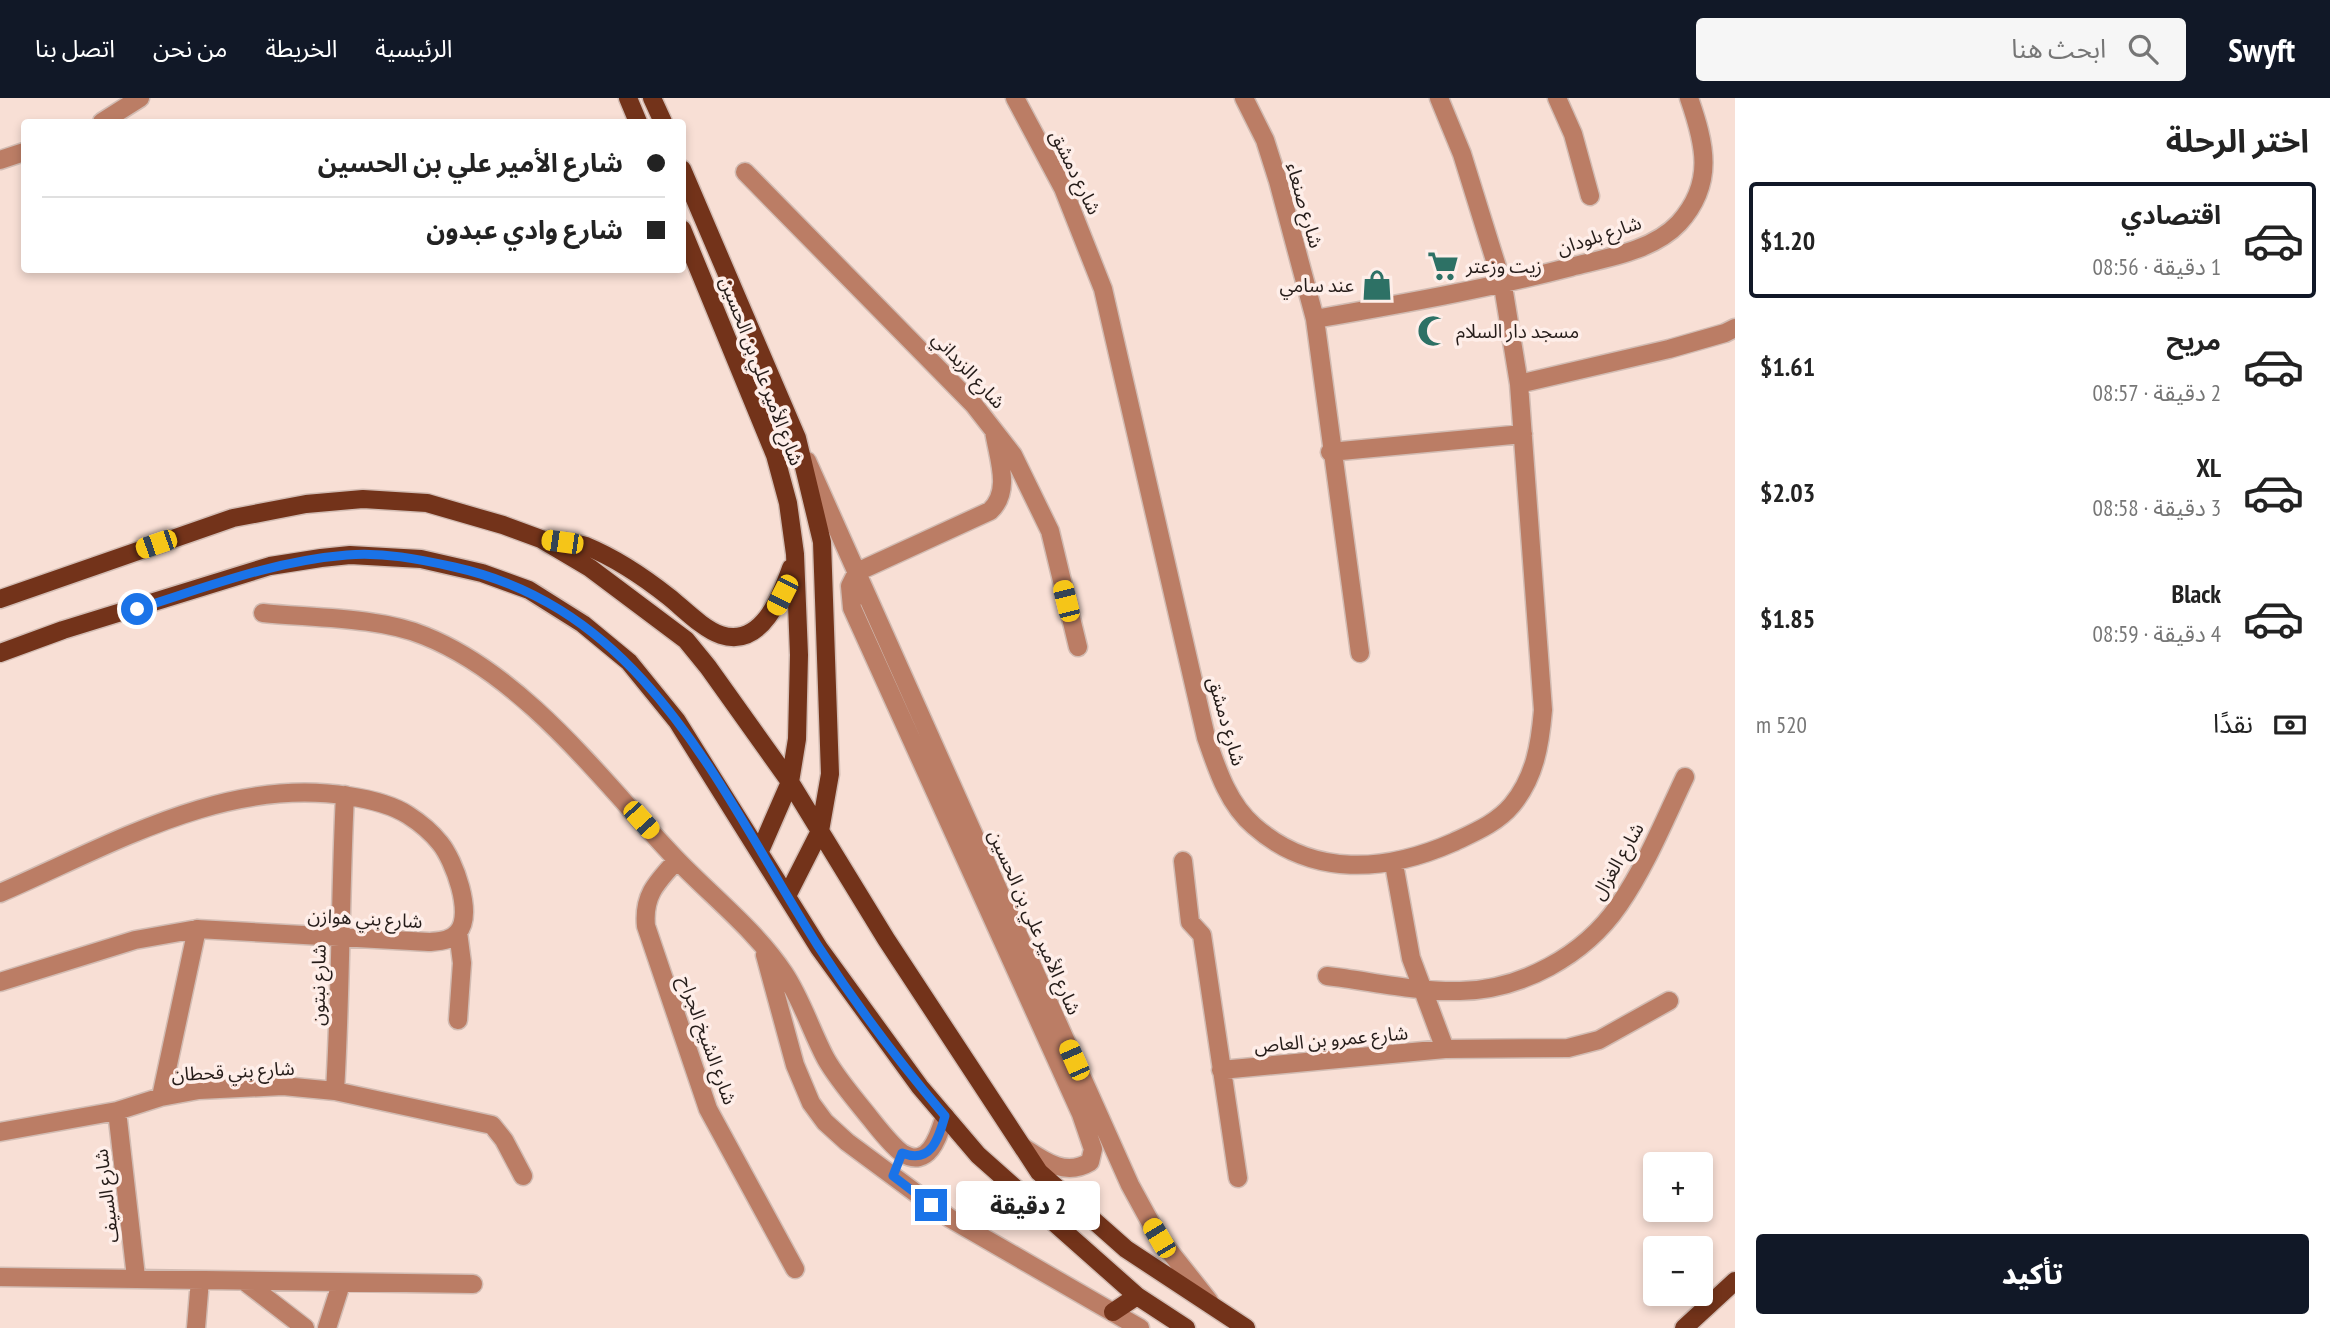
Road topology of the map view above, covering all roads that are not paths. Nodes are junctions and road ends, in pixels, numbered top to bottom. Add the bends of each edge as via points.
1 (140, 98) edge
2 (628, 98) edge
3 (652, 98) edge
4 (1015, 98) edge
5 (1244, 98) edge
6 (1439, 98) edge
7 (1557, 98) edge
8 (1689, 98) edge
9 (107, 119) edge
10 (637, 119) edge
11 (662, 119) edge
12 (21, 153) edge
13 (0, 160) edge
14 (745, 172) dead end
15 (686, 178) edge
16 (1590, 195) dead end
17 (686, 239) edge
18 (1503, 286) junction
19 (1315, 319) junction
20 (1735, 327) edge
21 (1519, 384) junction
22 (993, 426) junction
23 (1523, 434) junction
24 (797, 438) junction
25 (1330, 452) junction
26 (541, 539) junction
27 (795, 554) junction
28 (857, 572) junction
29 (0, 599) edge
30 (263, 613) dead end
31 (1078, 647) dead end
32 (0, 653) edge
33 (1360, 653) dead end
34 (1685, 777) dead end
35 (790, 782) junction
36 (345, 795) junction
37 (820, 831) junction
38 (760, 851) junction
39 (677, 860) junction
40 (1183, 861) dead end
41 (1394, 864) junction
42 (0, 893) edge
43 (787, 896) junction
44 (197, 929) junction
45 (458, 932) junction
46 (340, 939) junction
47 (763, 947) junction
48 (1327, 976) dead end
49 (0, 982) edge
50 (1420, 988) junction
51 (1669, 1001) dead end
52 (458, 1020) dead end
53 (1445, 1049) junction
54 (1221, 1070) junction
55 (335, 1091) junction
56 (161, 1097) junction
57 (117, 1111) junction
58 (945, 1116) junction
59 (0, 1132) edge
60 (1022, 1146) junction
61 (902, 1153) junction
62 (523, 1176) dead end
63 (893, 1176) junction
64 (1238, 1178) dead end
65 (796, 1269) dead end
66 (0, 1276) edge
67 (136, 1276) junction
68 (200, 1280) junction
69 (244, 1281) junction
70 (1735, 1281) edge
71 (473, 1283) dead end
72 (341, 1284) junction
73 (1138, 1296) junction
74 (1113, 1312) junction
75 (1218, 1312) junction
76 (196, 1328) edge
77 (305, 1328) edge
78 (327, 1328) edge
79 (1140, 1328) edge
80 (1186, 1328) edge
81 (1246, 1328) edge
82 (1684, 1328) edge

1 - 9 street
2 - 10 main road
3 - 11 main road
4 - 41 street, شارع دمشق via 1063,188 1103,289 1206,737 1231,799 1252,825 1282,847 1323,862
5 - 19 street, شارع صنعاء via 1265,140
6 - 18 street, شارع دمشق via 1462,154
7 - 16 street via 1573,134
8 - 18 street, شارع بلودان via 1705,149 1704,168 1699,188 1678,223 1648,244
12 - 13 street
14 - 22 street, شارع الزبداني
15 - 24 main road, شارع الأمير علي بن الحسين
17 - 27 main road, شارع الأمير علي بن الحسين via 775,455
18 - 19 street, شارع بلودان
18 - 21 street, شارع دمشق
19 - 25 street, شارع صنعاء
20 - 21 street via 1669,349
21 - 23 street, شارع دمشق
22 - 28 street via 1003,487 998,504
22 - 31 street, شارع الزبداني via 1013,454 1050,531
23 - 25 street
23 - 41 street, شارع دمشق via 1543,710 1540,745 1520,794 1497,819 1426,854
24 - 28 street, شارع الأمير علي بن الحسين
24 - 37 main road, شارع الأمير علي بن الحسين via 822,542 830,741
25 - 33 street, شارع صنعاء
26 - 27 main road via 584,545 632,572 721,635 741,636 773,612
26 - 29 main road, شارع الأمير علي بن الحسين via 427,503 363,499 306,504 233,518
26 - 35 main road, شارع الأمير علي بن الحسين via 590,568 686,640
27 - 35 main road, شارع الأمير علي بن الحسين via 799,701
28 - 60 street, شارع الأمير علي بن الحسين via 850,586 852,608 1093,1149 1090,1162 1063,1168
28 - 75 street, شارع الأمير علي بن الحسين via 1130,1185 1159,1238
30 - 39 street via 387,626 424,636 457,653 488,672 569,739
32 - 38 main road via 63,629 270,566 350,555 402,556 482,573 529,590 583,624 629,663 677,721
34 - 50 street, شارع الغزال via 1618,907 1570,953 1545,971 1510,984 1459,991
35 - 37 main road, شارع الأمير علي بن الحسين
35 - 38 main road, شارع الأمير علي بن الحسين
36 - 42 street via 263,795 226,801 184,813
36 - 45 street via 380,802 407,814 440,842 462,892 464,920
36 - 46 street, شارع نبتون
37 - 43 main road, شارع الأمير علي بن الحسين
37 - 60 main road, شارع الأمير علي بن الحسين
38 - 43 main road
39 - 47 street
39 - 65 street, شارع الشيخ الجراح via 647,898 646,926 708,1109
40 - 54 street via 1190,922 1202,935
41 - 50 street, شارع عمرو بن العاص via 1403,924
43 - 58 main road via 819,948
44 - 46 street, شارع بني هوازن
44 - 49 street, شارع بني هوازن via 135,940
44 - 56 street
45 - 46 street, شارع بني هوازن via 447,940 429,942
45 - 52 street via 463,963
46 - 55 street, شارع نبتون
47 - 61 street via 796,992 826,1060
47 - 63 street via 782,1023 811,1103 847,1142
48 - 50 street, شارع الغزال
50 - 53 street, شارع عمرو بن العاص
51 - 53 street, شارع عمرو بن العاص via 1584,1046
53 - 54 street, شارع عمرو بن العاص
54 - 64 street
55 - 56 street, شارع بني قحطان via 283,1086 199,1090
55 - 62 street, شارع بني قحطان via 492,1125
56 - 57 street, شارع بني قحطان
57 - 59 street, شارع بني قحطان
57 - 67 street, شارع السيف
58 - 61 street via 934,1146 924,1156
58 - 73 main road via 978,1155
60 - 75 main road, شارع الأمير علي بن الحسين via 1039,1172 1126,1249
61 - 63 street
63 - 74 street via 951,1219
66 - 67 street
67 - 68 street
68 - 69 street
68 - 76 street
69 - 72 street
69 - 77 street
70 - 82 main road
71 - 72 street
72 - 78 street
73 - 74 main road
73 - 80 main road
74 - 79 street
75 - 81 main road, شارع الأمير علي بن الحسين

